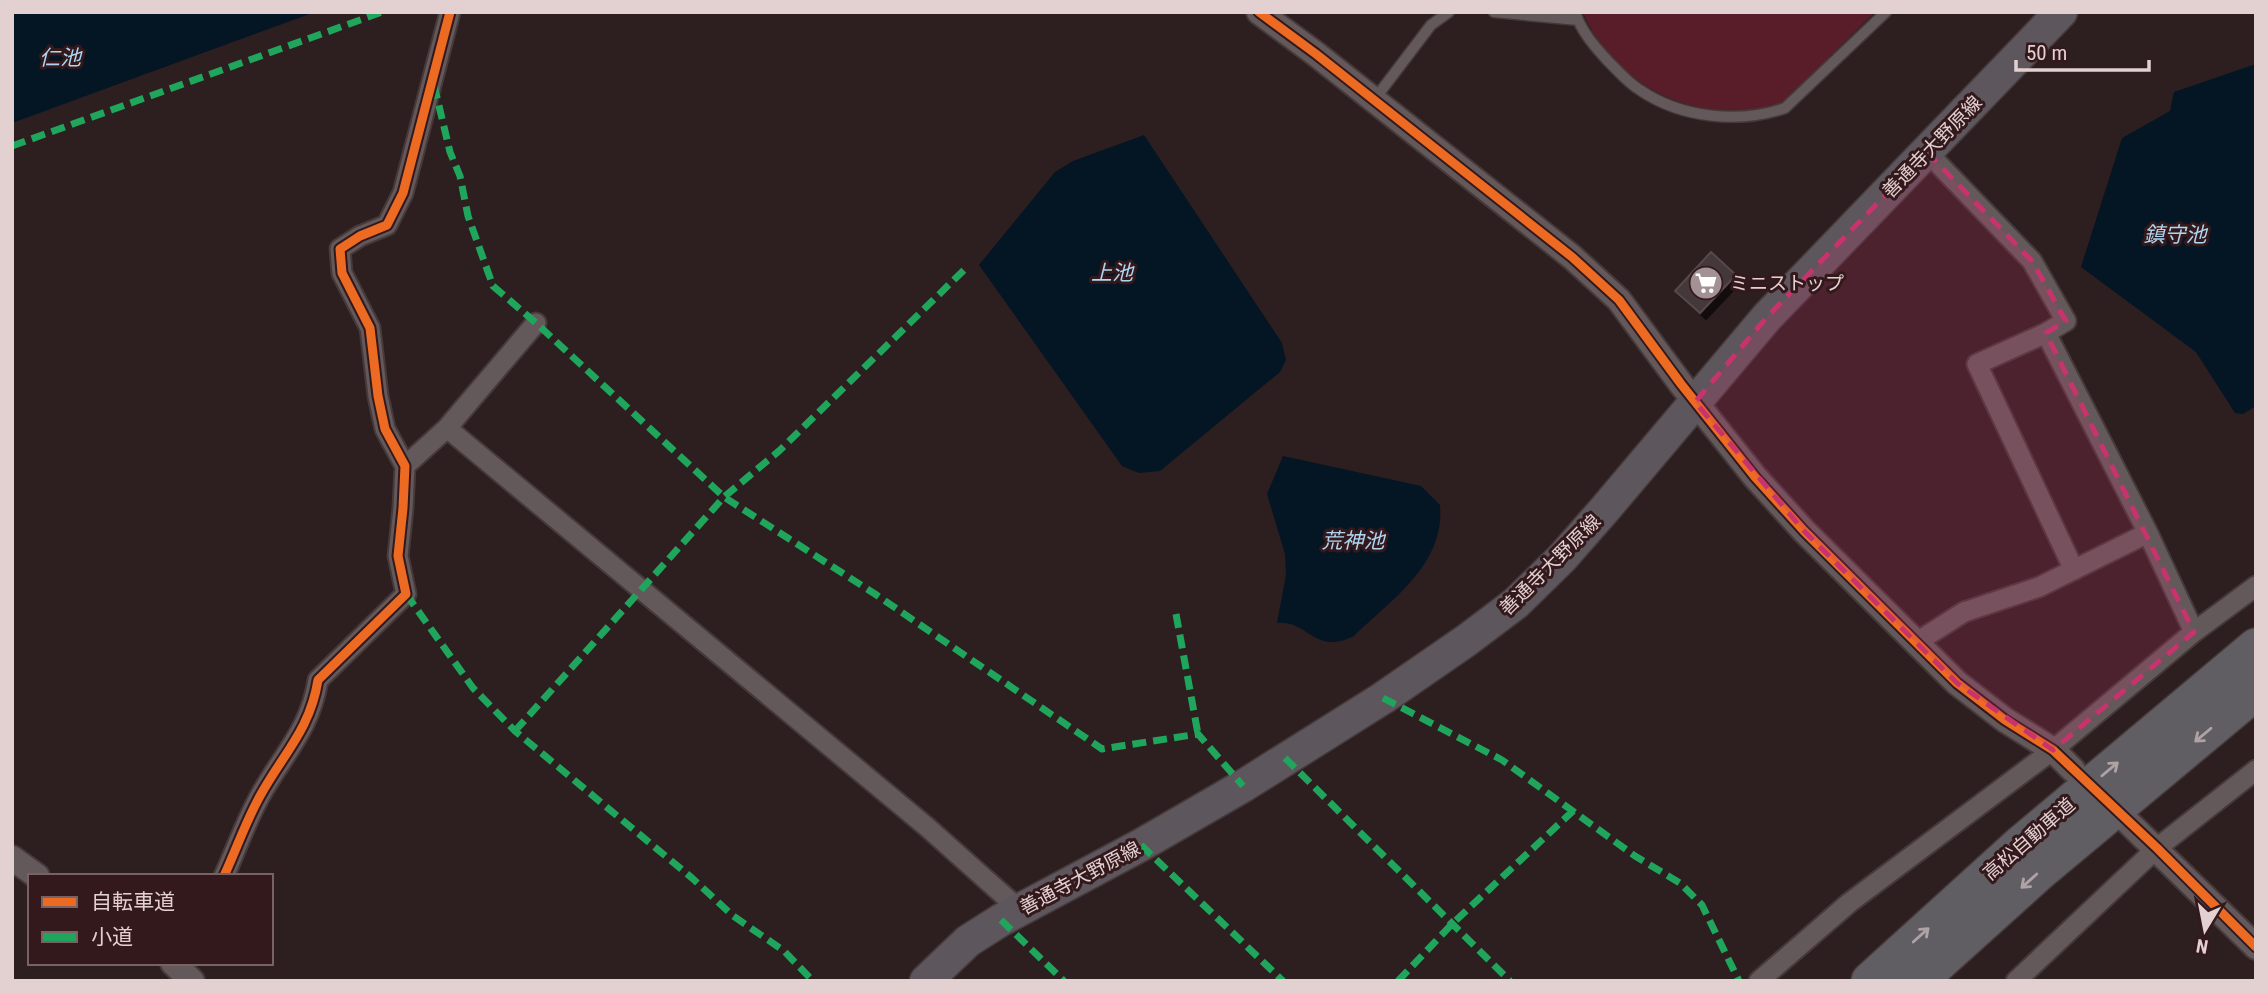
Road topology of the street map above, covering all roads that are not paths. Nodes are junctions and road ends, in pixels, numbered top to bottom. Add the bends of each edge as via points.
1 (450, 12) edge
2 (1259, 12) edge
3 (1449, 12) edge
4 (1494, 12) edge
5 (1886, 12) edge
6 (2061, 12) edge
7 (1577, 16) edge
8 (1374, 100) junction
9 (1927, 152) junction
10 (537, 323) dead end
11 (2046, 333) junction
12 (1696, 402) junction
13 (447, 428) junction
14 (405, 466) junction
15 (2148, 533) junction
16 (2074, 570) junction
17 (2256, 586) edge
18 (2194, 632) junction
19 (1917, 642) junction
20 (2256, 648) edge
21 (2256, 691) edge
22 (2053, 750) junction
23 (2073, 770) dead end
24 (2256, 770) edge
25 (2128, 822) dead end
26 (2157, 848) junction
27 (12, 858) edge
28 (34, 874) edge
29 (225, 874) edge
30 (1019, 909) junction
31 (2256, 947) edge
32 (176, 965) edge
33 (192, 981) edge
34 (926, 981) edge
35 (1759, 981) edge
36 (1870, 981) edge
37 (1918, 981) edge
38 (2016, 981) edge

1 - 14 street via 403,193 387,225 340,249 342,274 370,328 385,429
2 - 8 street
3 - 8 lane via 1432,25
4 - 7 lane
5 - 7 lane via 1785,108 1735,117 1701,114 1640,90 1596,48
6 - 9 main road, 善通寺大野原線
8 - 12 street via 1619,299
9 - 11 street via 2032,261 2066,321
9 - 12 main road, 善通寺大野原線 via 1767,317
10 - 13 street
11 - 15 street
11 - 16 street via 1978,364
12 - 19 street via 1804,531
12 - 30 main road, 善通寺大野原線 via 1562,558 1497,618 1383,698 1243,786
13 - 14 street
13 - 30 street via 927,827
14 - 29 street via 398,556 406,594 318,680 305,726 259,797
15 - 16 street
15 - 18 street
16 - 19 street via 1964,612
17 - 18 street
18 - 22 street
19 - 22 street via 1957,683
36 -> 20 highway, 高松自動車道 via 2020,845
21 -> 37 highway, 高松自動車道 via 2039,872
22 - 23 street
22 - 35 street via 1849,903
24 - 26 street
25 - 26 street
26 - 31 street
26 - 38 street
27 - 28 street
30 - 34 main road, 善通寺大野原線 via 968,941
32 - 33 street

